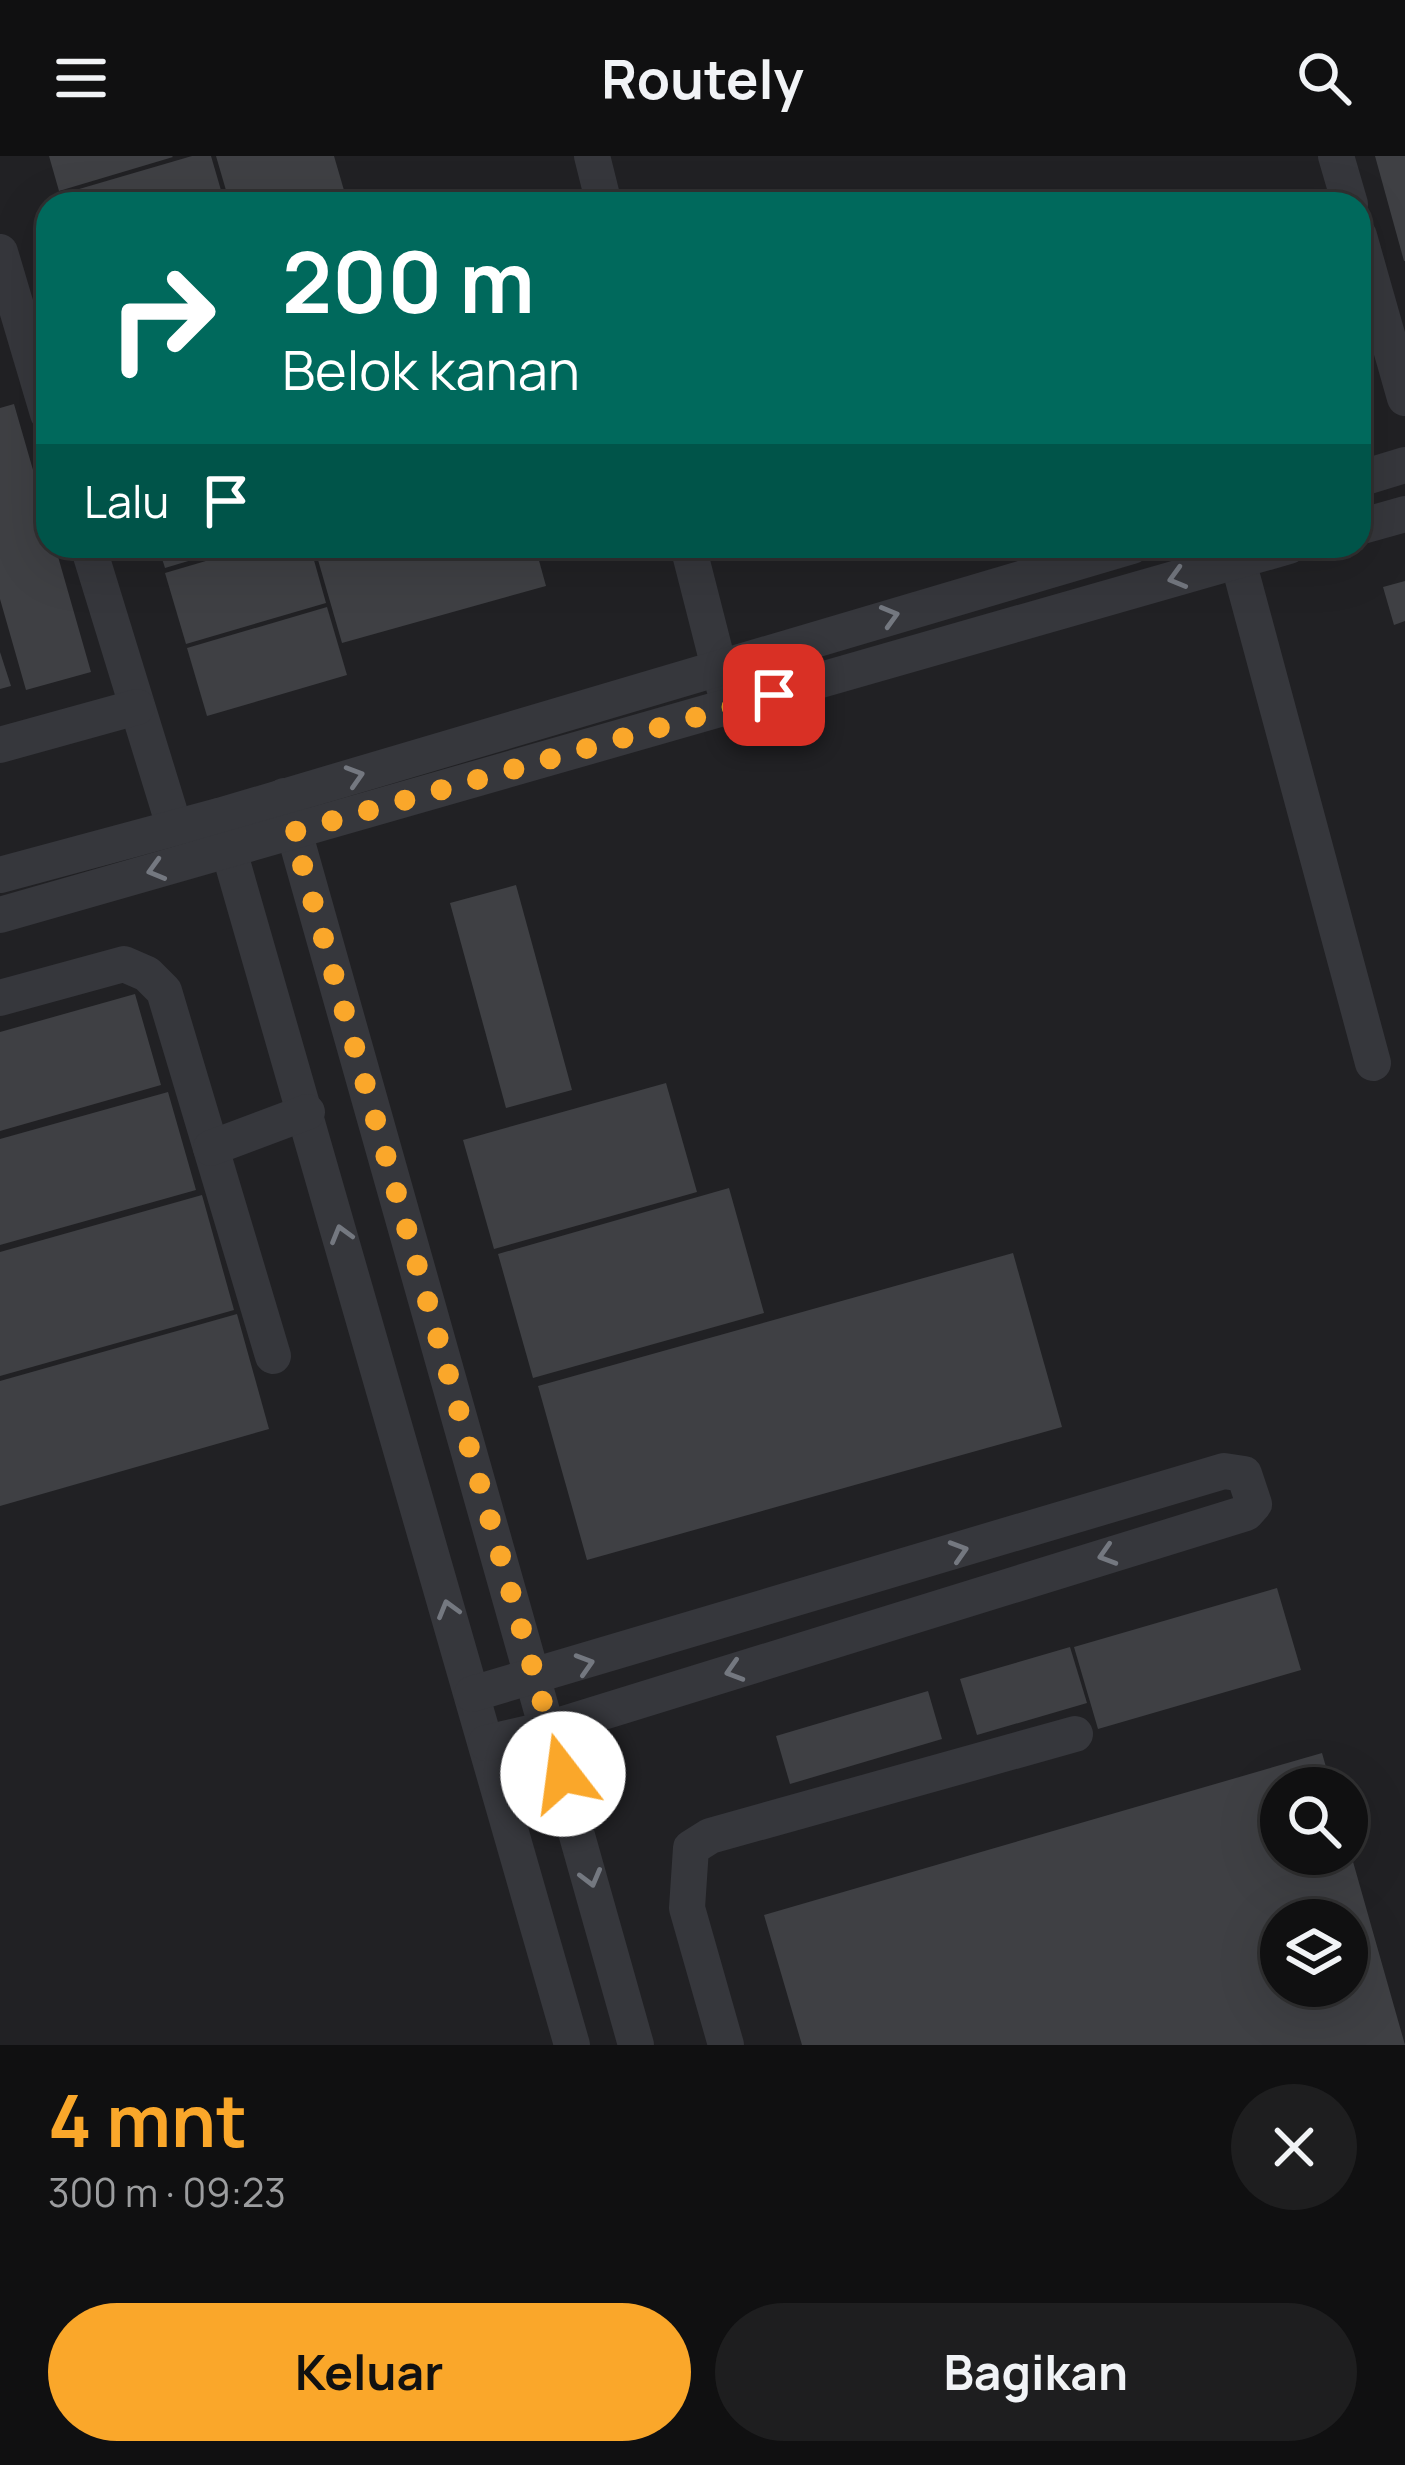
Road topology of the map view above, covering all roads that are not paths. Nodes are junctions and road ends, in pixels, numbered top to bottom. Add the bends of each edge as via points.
1 (592, 156) edge
2 (1336, 156) edge
3 (601, 192) edge
4 (1346, 192) edge
5 (0, 253) edge
6 (1371, 276) edge
7 (8, 309) edge
8 (36, 382) edge
9 (1403, 384) edge
10 (1405, 465) edge
11 (1371, 475) edge
12 (1405, 514) edge
13 (1371, 524) edge
14 (92, 558) edge
15 (691, 558) edge
16 (1090, 558) edge
17 (1220, 558) edge
18 (1237, 558) edge
19 (717, 666) junction
20 (137, 706) junction
21 (731, 707) junction
22 (0, 745) edge
23 (284, 796) junction
24 (174, 826) junction
25 (225, 832) junction
26 (293, 832) junction
27 (0, 875) edge
28 (0, 915) edge
29 (0, 998) edge
30 (1373, 1063) dead end
31 (307, 1112) junction
32 (211, 1148) junction
33 (273, 1356) dead end
34 (537, 1679) junction
35 (472, 1694) junction
36 (551, 1728) junction
37 (1075, 1734) dead end
38 (486, 1744) junction
39 (572, 2045) edge
40 (637, 2045) edge
41 (726, 2045) edge

1 - 3 lane
2 - 4 lane
5 - 7 lane
6 - 9 lane
7 - 8 lane
10 - 11 lane
12 - 13 lane
14 - 20 lane
15 - 19 lane
19 -> 16 lane
17 -> 21 lane
18 - 30 lane
19 - 21 lane
23 -> 19 lane
20 - 22 lane
20 - 24 lane
21 - 26 lane
23 - 25 lane
23 - 26 lane
24 - 25 lane
24 - 27 lane
25 - 26 lane
25 -> 28 lane
25 - 31 lane
26 - 34 lane
29 - 32 lane via 124,964 147,974 164,991
31 - 32 lane
35 -> 31 lane
32 - 33 lane
34 - 35 lane
34 - 36 lane
34 -> 36 lane via 1223,1471 1244,1474 1250,1487 1254,1504 1246,1513
35 - 38 lane
36 - 38 lane
36 -> 40 lane
37 - 41 lane via 691,1848 687,1908
38 - 39 lane

